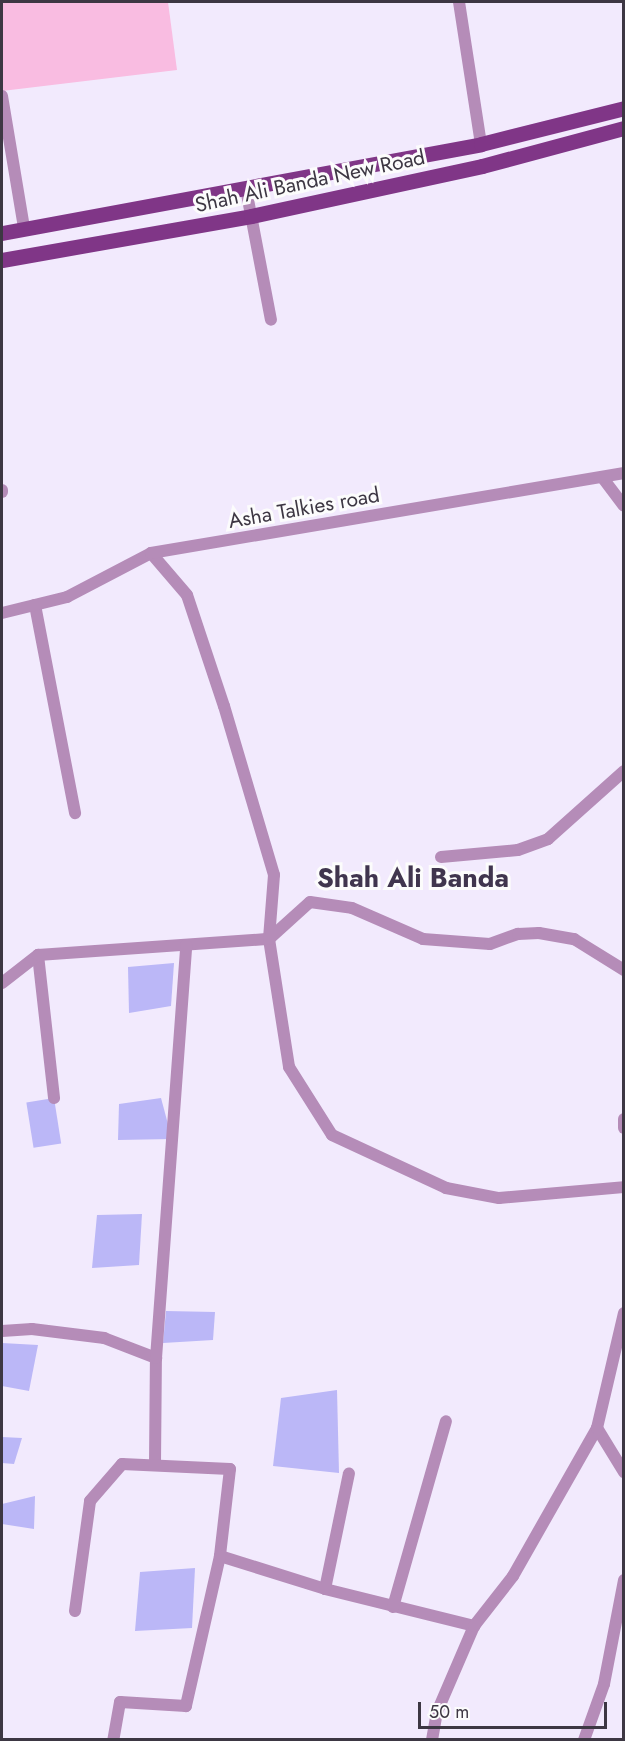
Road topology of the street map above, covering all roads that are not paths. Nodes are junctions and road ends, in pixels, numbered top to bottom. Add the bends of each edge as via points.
1 (459, 2) edge
2 (2, 96) edge
3 (624, 108) edge
4 (624, 128) edge
5 (481, 144) junction
6 (246, 189) junction
7 (251, 216) junction
8 (24, 228) junction
9 (2, 233) edge
10 (2, 260) edge
11 (271, 320) dead end
12 (624, 473) edge
13 (602, 477) junction
14 (624, 506) edge
15 (151, 553) junction
16 (35, 605) junction
17 (2, 613) edge
18 (624, 771) edge
19 (75, 813) dead end
20 (441, 857) dead end
21 (268, 939) junction
22 (186, 945) junction
23 (38, 955) junction
24 (624, 970) edge
25 (2, 983) edge
26 (54, 1098) dead end
27 (624, 1119) edge
28 (624, 1128) edge
29 (624, 1187) edge
30 (624, 1313) edge
31 (2, 1331) edge
32 (156, 1358) junction
33 (446, 1421) dead end
34 (597, 1428) junction
35 (155, 1464) junction
36 (624, 1472) edge
37 (349, 1473) dead end
38 (220, 1556) junction
39 (624, 1580) edge
40 (325, 1589) junction
41 (393, 1606) junction
42 (75, 1611) dead end
43 (474, 1626) junction
44 (112, 1740) edge
45 (432, 1740) edge
46 (584, 1740) edge

1 - 5 street
2 - 8 street
3 - 5 main road, Shah Ali Banda New Road
4 - 7 main road, Shah Ali Banda New Road via 482,166
5 - 6 main road, Shah Ali Banda New Road
6 - 7 street
6 - 8 main road, Shah Ali Banda New Road
7 - 10 main road, Shah Ali Banda New Road
7 - 11 street
8 - 9 main road, Shah Ali Banda New Road
12 - 13 street, Asha Talkies road
13 - 14 street
13 - 15 street, Asha Talkies road
15 - 16 street, Asha Talkies road via 67,597
15 - 21 street via 187,595 260,822 274,875
16 - 17 street, Asha Talkies road
16 - 19 street
18 - 20 street via 548,839 518,850
21 - 22 street
21 - 24 street via 310,902 352,908 423,939 490,944 518,934 539,933 574,939
21 - 29 street via 289,1067 332,1135 446,1188 499,1198
22 - 23 street
22 - 32 street
23 - 25 street
23 - 26 street
27 - 28 street
30 - 34 street
31 - 32 street via 32,1329 104,1338
32 - 35 street
33 - 41 street
34 - 36 street
34 - 43 street via 513,1575
35 - 38 street via 230,1469
35 - 42 street via 122,1464 90,1501
37 - 40 street
38 - 40 street
38 - 44 street via 186,1706 120,1702
39 - 46 street via 604,1684
40 - 41 street
41 - 43 street
43 - 45 street via 437,1712

